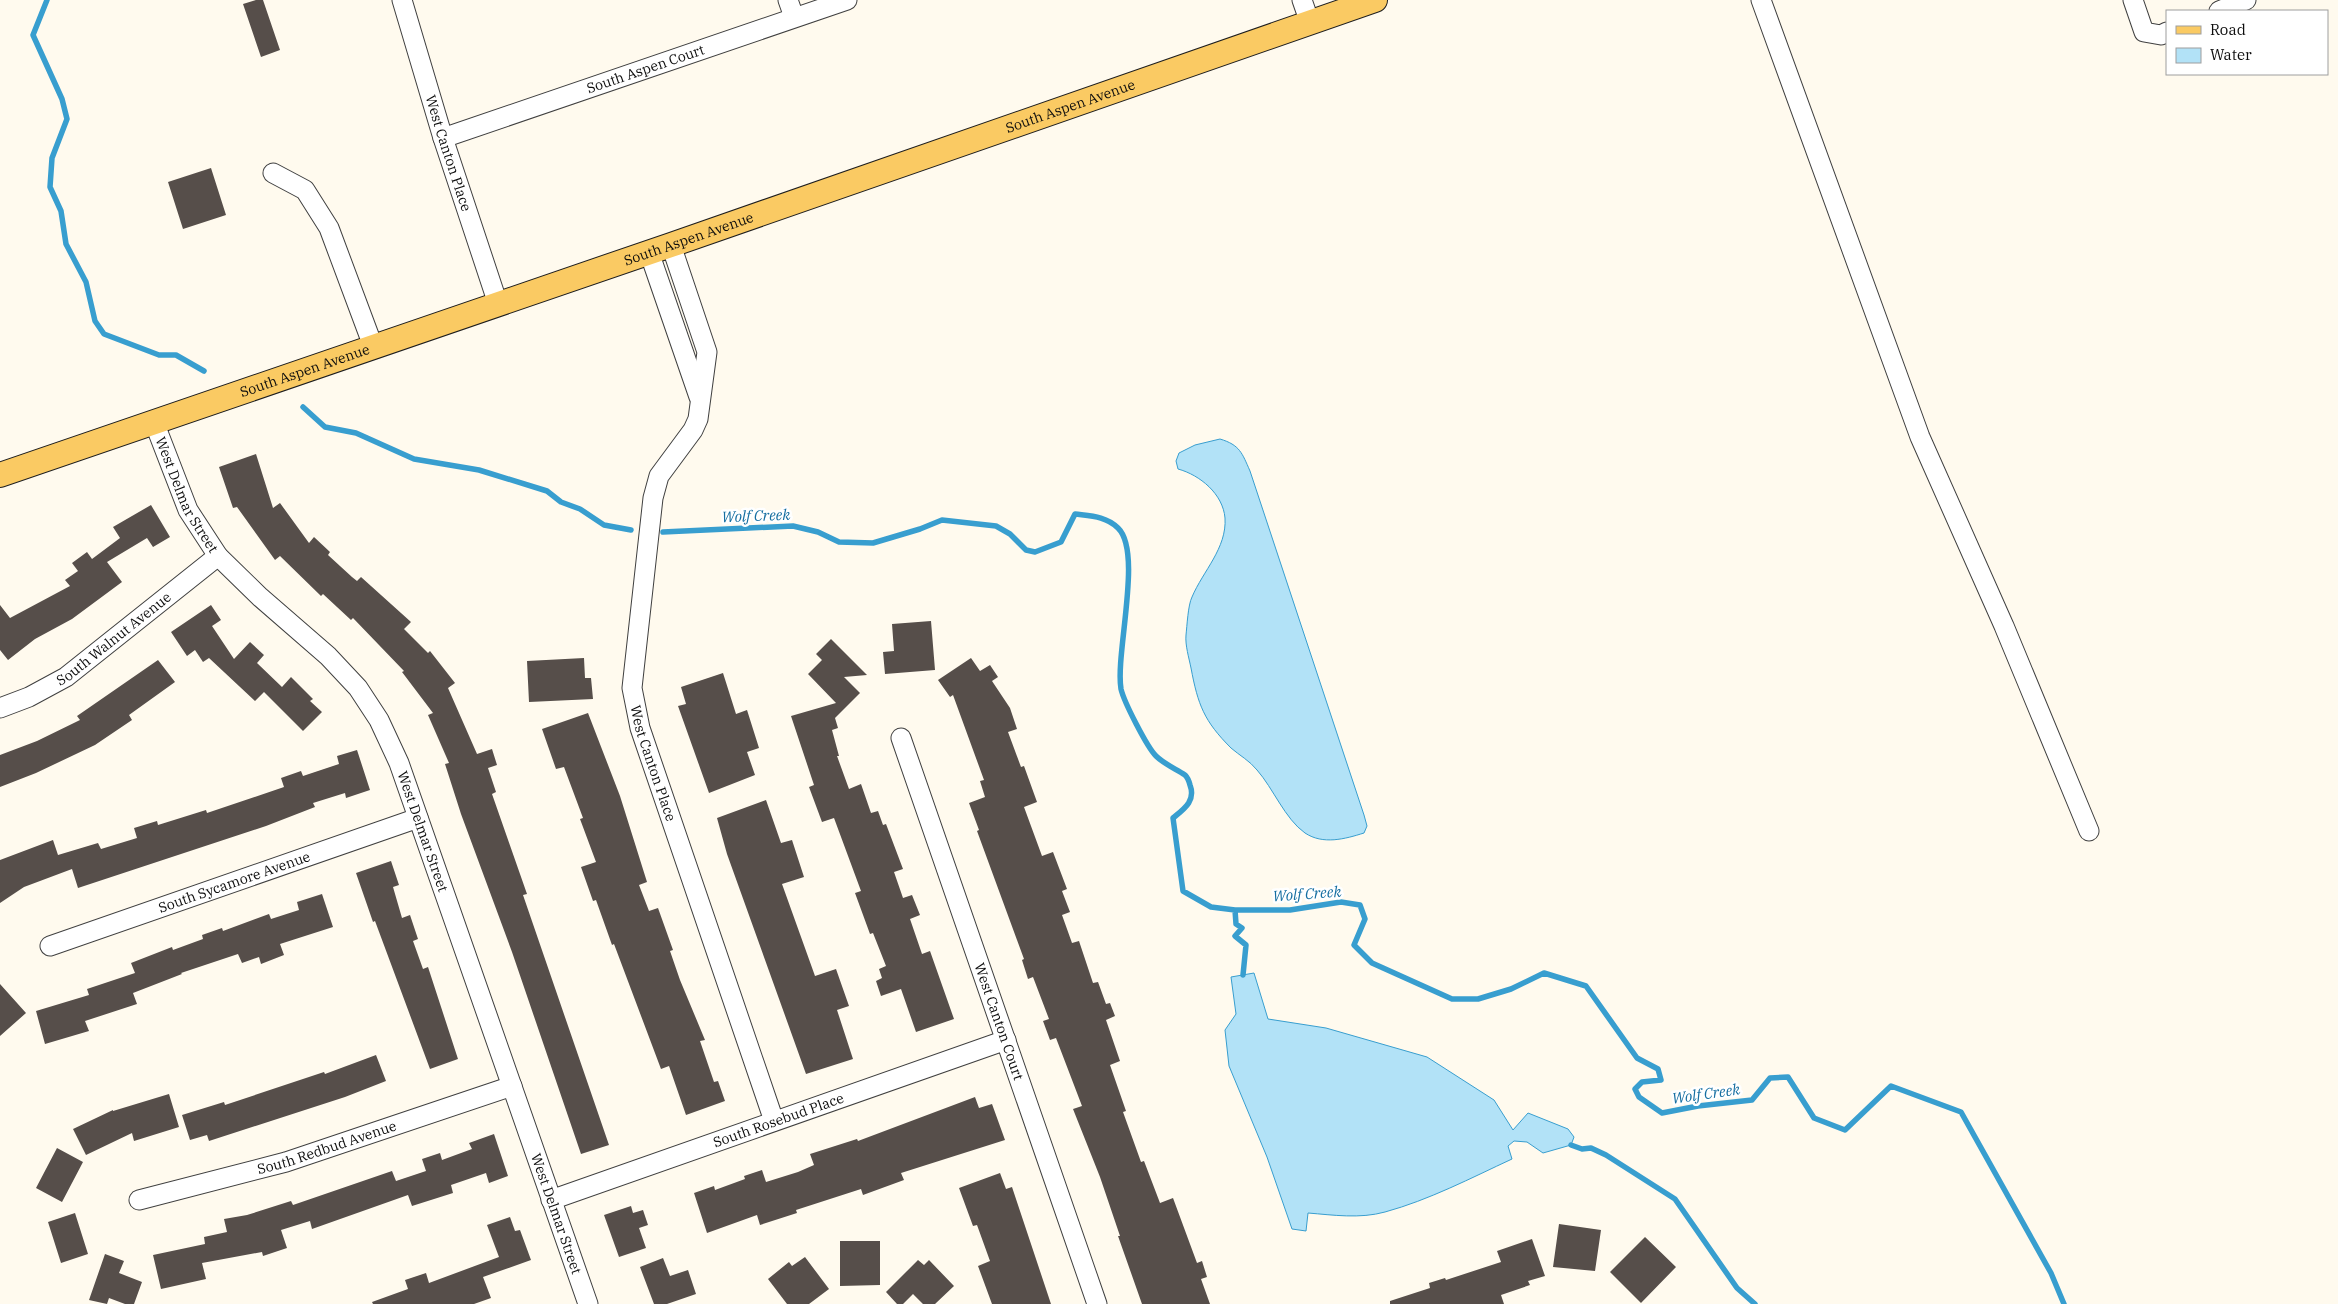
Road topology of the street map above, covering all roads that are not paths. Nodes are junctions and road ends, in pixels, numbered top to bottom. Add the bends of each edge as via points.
1 (402, 0) edge
2 (847, 0) edge
3 (1302, 0) edge
4 (1375, 0) edge
5 (1761, 0) edge
6 (2133, 0) edge
7 (2246, 0) edge
8 (791, 9) edge
9 (2221, 10) edge
10 (1310, 23) junction
11 (2166, 32) edge
12 (443, 138) junction
13 (274, 173) dead end
14 (671, 245) junction
15 (649, 252) junction
16 (498, 304) junction
17 (373, 346) junction
18 (702, 404) junction
19 (154, 422) junction
20 (0, 475) edge
21 (218, 556) junction
22 (0, 708) edge
23 (901, 738) dead end
24 (418, 818) junction
25 (2089, 831) dead end
26 (50, 946) dead end
27 (1006, 1040) junction
28 (512, 1086) junction
29 (774, 1121) junction
30 (139, 1200) dead end
31 (551, 1200) junction
32 (588, 1304) edge
33 (1097, 1304) edge

1 - 12 street, West Canton Place
2 - 8 street, South Aspen Court
3 - 10 street
4 - 10 main road, South Aspen Avenue
5 - 25 street via 1920,437 2004,626
6 - 11 street via 2144,32 2161,35
7 - 9 street
8 - 12 street, South Aspen Court
10 - 14 main road, South Aspen Avenue
12 - 16 street, West Canton Place
13 - 17 street via 305,190 329,228
14 - 15 main road, South Aspen Avenue
14 - 18 street, West Canton Place via 707,352
15 - 16 main road, South Aspen Avenue
15 - 18 street
16 - 17 main road, South Aspen Avenue
17 - 19 main road, South Aspen Avenue
18 - 29 street, West Canton Place via 693,430 659,476 653,498 632,688 640,728
19 - 20 main road, South Aspen Avenue
19 - 21 street, West Delmar Street via 188,510
21 - 22 street, South Walnut Avenue via 66,677 30,697
21 - 24 street, West Delmar Street via 260,598 328,656 358,688 379,720
23 - 27 street, West Canton Court
24 - 26 street, South Sycamore Avenue
24 - 28 street, West Delmar Street
27 - 29 street, South Rosebud Place
27 - 33 street, West Canton Court
28 - 30 street, South Redbud Avenue via 286,1162
28 - 31 street, West Delmar Street
29 - 31 street, South Rosebud Place
31 - 32 street, West Delmar Street

